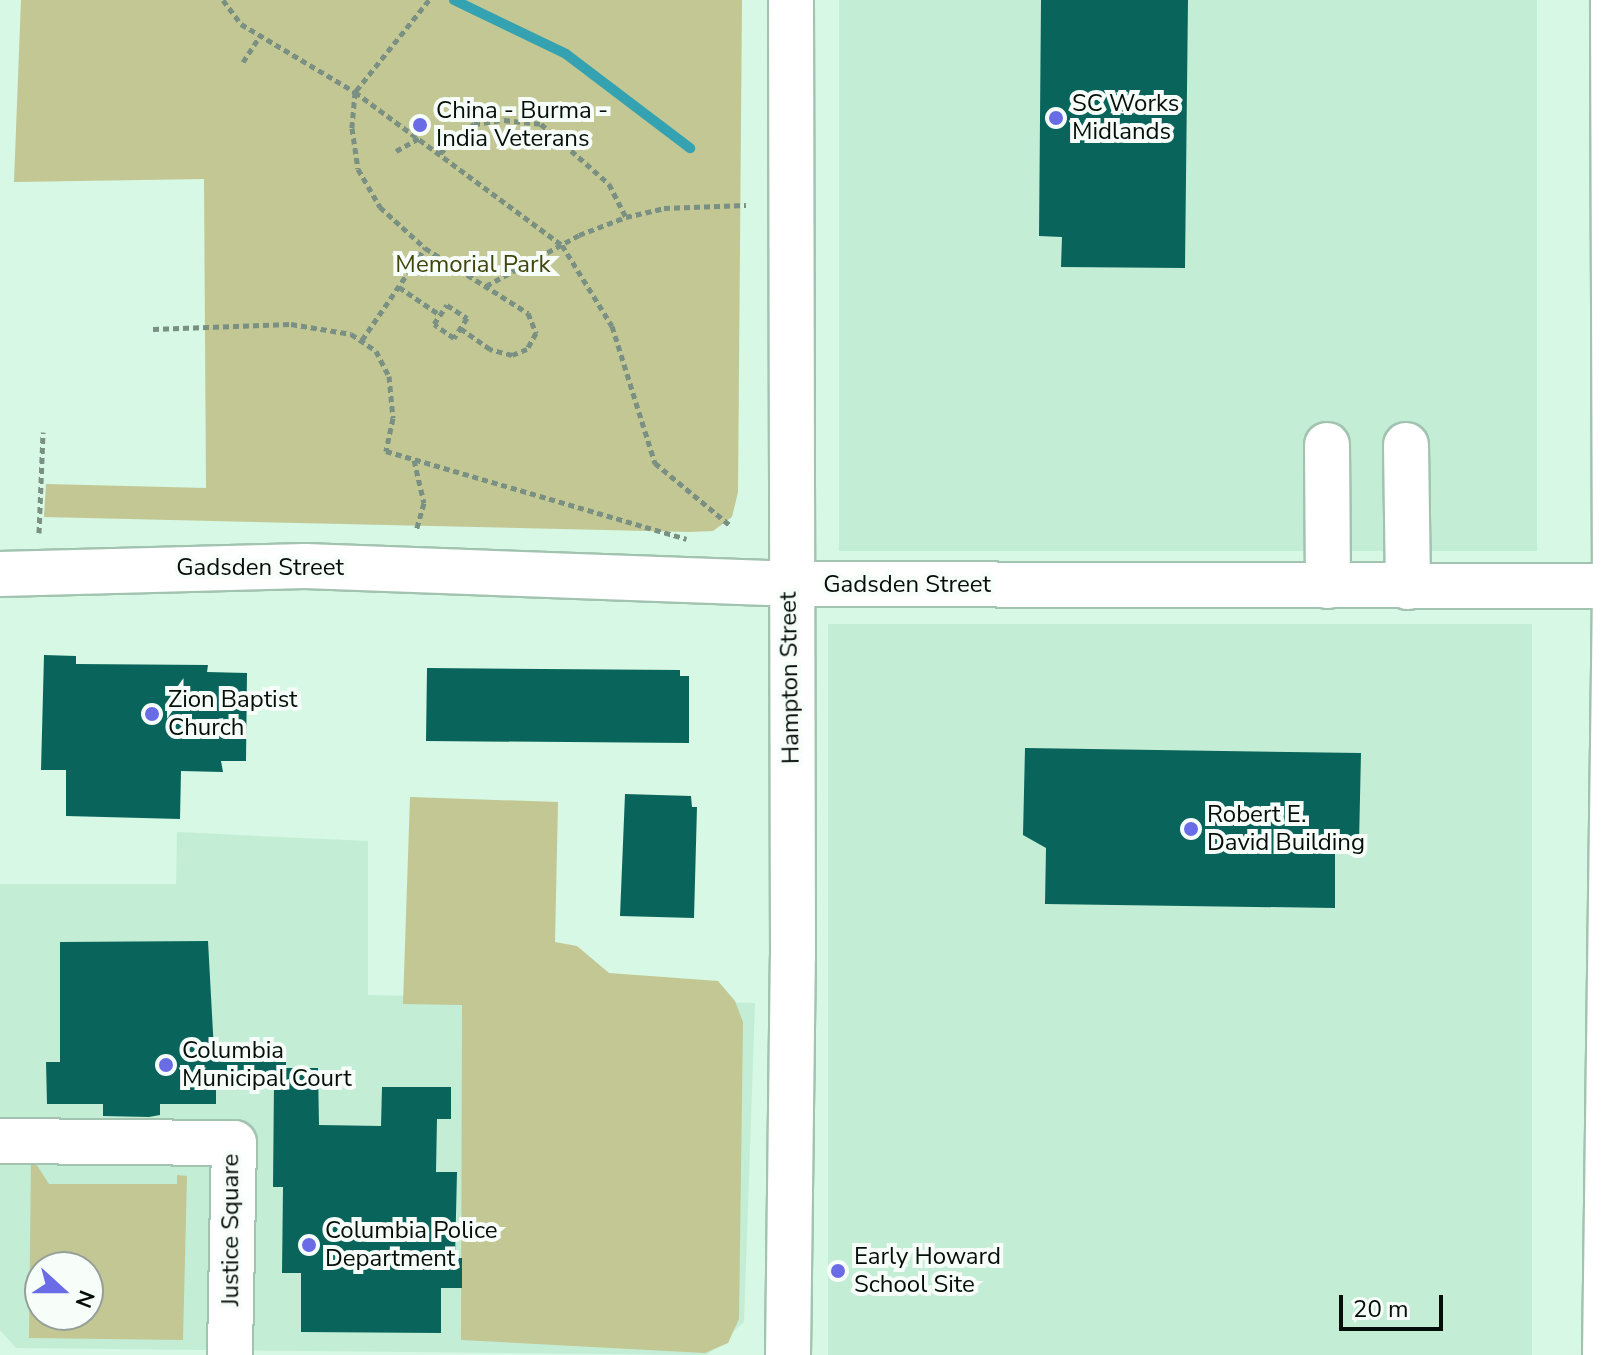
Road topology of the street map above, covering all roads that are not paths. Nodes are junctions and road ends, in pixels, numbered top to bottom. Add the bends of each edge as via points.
1 (791, 0) edge
2 (1613, 0) edge
3 (1327, 445) dead end
4 (1406, 445) dead end
5 (0, 574) edge
6 (789, 584) junction
7 (1328, 586) junction
8 (1619, 586) edge
9 (1408, 587) junction
10 (0, 1141) edge
11 (230, 1355) edge
12 (788, 1355) edge
13 (1605, 1355) edge

1 - 6 main road, Hampton Street
2 - 8 main road
3 - 7 main road
4 - 9 main road
5 - 6 main road, Gadsden Street via 305,566
6 - 7 main road, Gadsden Street
6 - 12 main road, Hampton Street via 793,957
7 - 9 main road, Gadsden Street
8 - 9 main road, Gadsden Street
8 - 13 main road
10 - 11 main road, Justice Square via 234,1143

